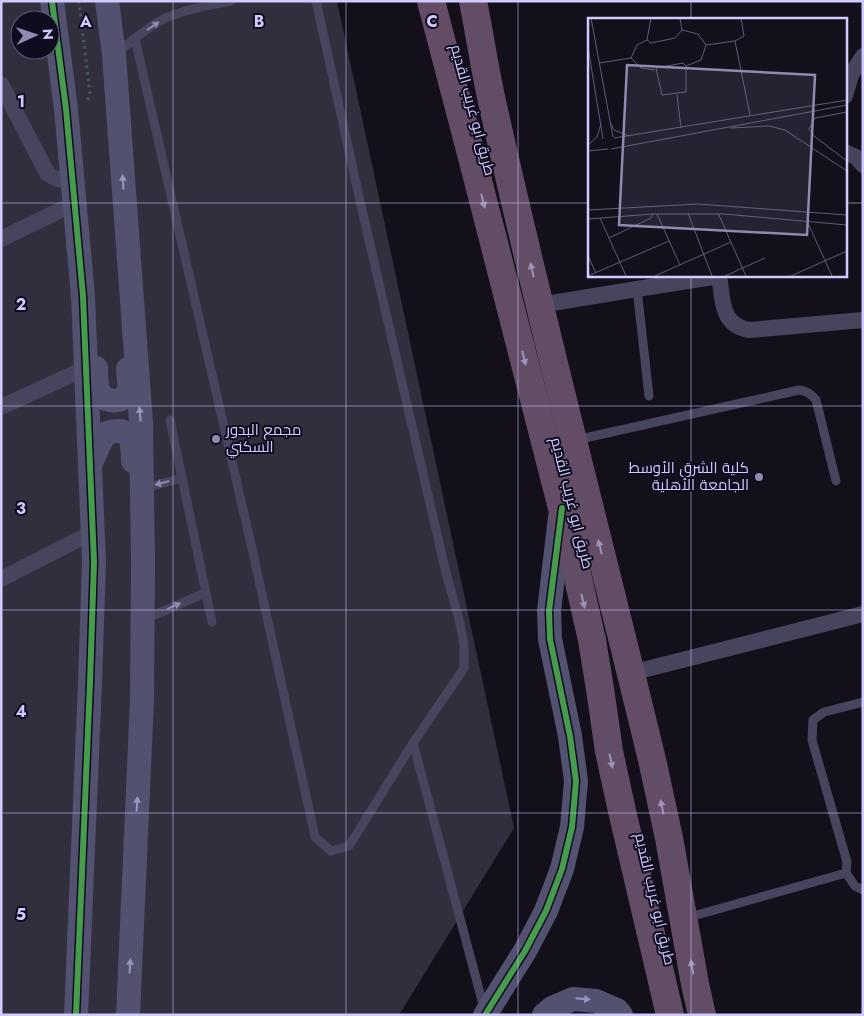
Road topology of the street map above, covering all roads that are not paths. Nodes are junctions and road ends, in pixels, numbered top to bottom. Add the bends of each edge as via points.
1 (52, 1) edge
2 (107, 1) edge
3 (232, 1) edge
4 (316, 1) edge
5 (431, 1) edge
6 (473, 1) edge
7 (492, 1) edge
8 (135, 39) junction
9 (114, 55) junction
10 (483, 55) junction
11 (863, 56) edge
12 (1, 84) edge
13 (846, 92) edge
14 (846, 153) edge
15 (863, 165) edge
16 (73, 179) junction
17 (75, 203) junction
18 (125, 218) junction
19 (77, 228) junction
20 (1, 239) edge
21 (719, 276) edge
22 (637, 289) junction
23 (540, 305) junction
24 (863, 320) edge
25 (86, 368) junction
26 (649, 396) dead end
27 (1, 406) edge
28 (170, 420) dead end
29 (573, 440) junction
30 (90, 466) junction
31 (182, 478) junction
32 (836, 481) dead end
33 (142, 488) junction
34 (562, 508) junction
35 (93, 532) junction
36 (1, 579) edge
37 (206, 592) junction
38 (863, 614) edge
39 (212, 622) dead end
40 (142, 631) junction
41 (631, 673) junction
42 (863, 702) edge
43 (413, 743) junction
44 (846, 873) junction
45 (863, 890) edge
46 (683, 918) junction
47 (73, 1013) edge
48 (485, 1014) edge
49 (128, 1015) edge
50 (544, 1015) edge
51 (621, 1015) edge
52 (670, 1015) edge
53 (702, 1015) edge

1 - 16 street
2 - 9 street
8 -> 3 lane via 154,24 172,16
4 - 43 lane via 464,644 464,668
5 -> 34 highway, طريق ابو غريب القديم
6 - 10 highway, طريق ابو غريب القديم
7 - 10 highway
8 - 9 lane
8 - 43 lane via 315,837 331,851 348,846
18 -> 9 street
23 -> 10 highway, طريق ابو غريب القديم
11 - 13 street via 851,75
12 - 16 street via 47,173 55,179
14 - 15 street
16 - 17 street
17 - 19 street
17 - 20 street
18 - 19 street via 122,283 129,391 118,400 103,398 99,391 90,290
33 -> 18 street
19 - 25 street
21 - 22 street
21 - 24 street via 725,312 730,322 742,329
22 - 23 street
22 - 26 lane
23 - 29 highway, طريق ابو غريب القديم
25 - 27 street
25 - 30 street
28 - 31 lane
29 - 32 lane via 799,390 813,396 818,406
41 -> 29 highway, طريق ابو غريب القديم
30 - 35 street
30 - 40 street via 106,434 121,430 128,434 132,448 133,564
31 -> 33 lane
31 - 37 lane
33 - 40 street
34 - 48 street via 549,611 550,639 572,745 576,781 572,827 562,869 546,911
34 -> 52 highway, طريق ابو غريب القديم via 592,640 620,802
35 - 36 street
35 - 47 street via 90,683
37 - 39 lane
40 -> 37 lane
38 - 41 street
49 -> 40 street via 142,709
46 -> 41 highway, طريق ابو غريب القديم via 669,838
42 - 44 lane via 824,712 813,720 812,740 847,862
43 - 48 lane
44 - 45 lane via 855,886
44 - 46 lane
53 -> 46 highway, طريق ابو غريب القديم
50 -> 51 street via 573,999 596,1001

